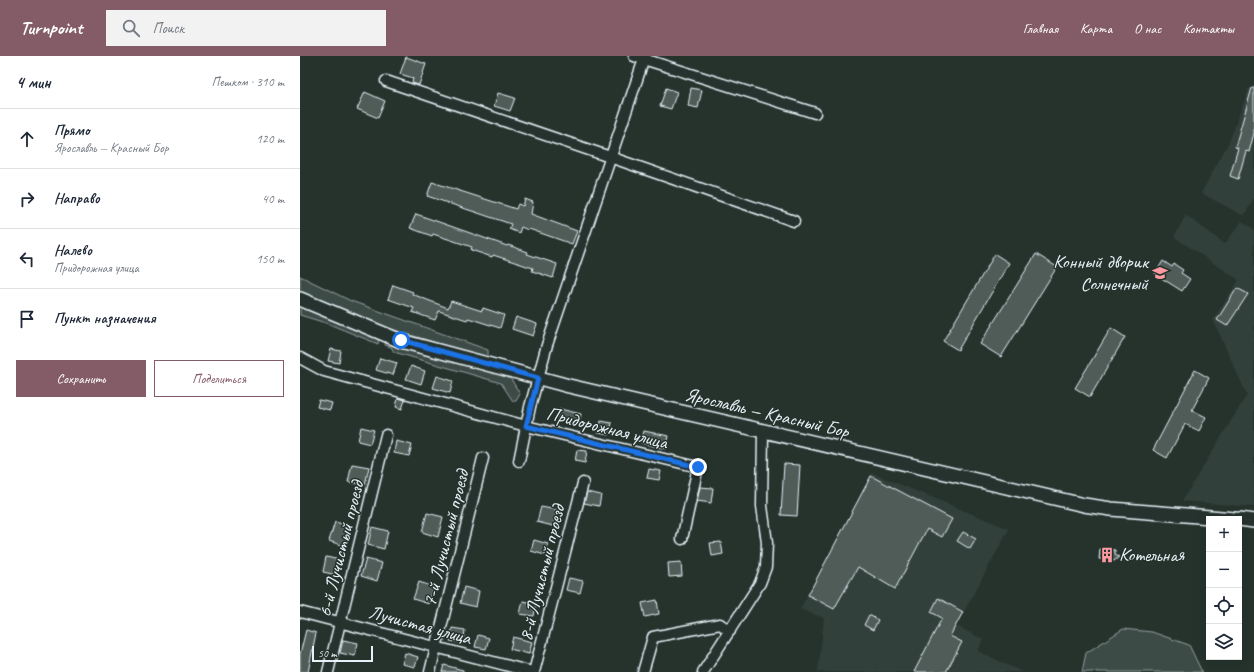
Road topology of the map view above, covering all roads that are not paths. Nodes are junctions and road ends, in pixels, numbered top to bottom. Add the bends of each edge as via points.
1 (641, 57) edge
2 (386, 81) dead end
3 (815, 113) dead end
4 (610, 157) junction
5 (794, 221) dead end
6 (300, 299) edge
7 (300, 358) edge
8 (538, 378) junction
9 (526, 426) junction
10 (763, 431) junction
11 (386, 435) dead end
12 (484, 458) dead end
13 (519, 460) dead end
14 (583, 483) dead end
15 (1206, 517) edge
16 (1242, 519) edge
17 (1254, 520) edge
18 (682, 539) dead end
19 (300, 612) edge
20 (341, 622) junction
21 (730, 630) junction
22 (437, 647) junction
23 (328, 672) edge
24 (430, 672) edge
25 (533, 672) edge
26 (643, 672) edge
27 (703, 672) edge

1 - 3 street
1 - 4 street
2 - 4 street
4 - 5 street
4 - 8 street
6 - 8 street, Ярославль — Красный Бор via 401,340
7 - 9 street, Придорожная улица via 324,371
8 - 9 street
8 - 10 street, Ярославль — Красный Бор
9 - 13 street
9 - 18 street, Придорожная улица via 698,467
10 - 15 street, Ярославль — Красный Бор via 1084,505 1111,510
10 - 21 street via 762,506 767,543 766,567 760,583
11 - 20 street, 6-й Лучистый проезд
12 - 22 street, 7-й Лучистый проезд
14 - 25 street, 8-й Лучистый проезд
16 - 17 street
19 - 20 street, Лучистая улица
20 - 22 street, Лучистая улица
20 - 23 street, 6-й Лучистый проезд
21 - 26 street via 720,624 653,637
21 - 27 street
22 - 24 street, 7-й Лучистый проезд
22 - 25 street, Лучистая улица

